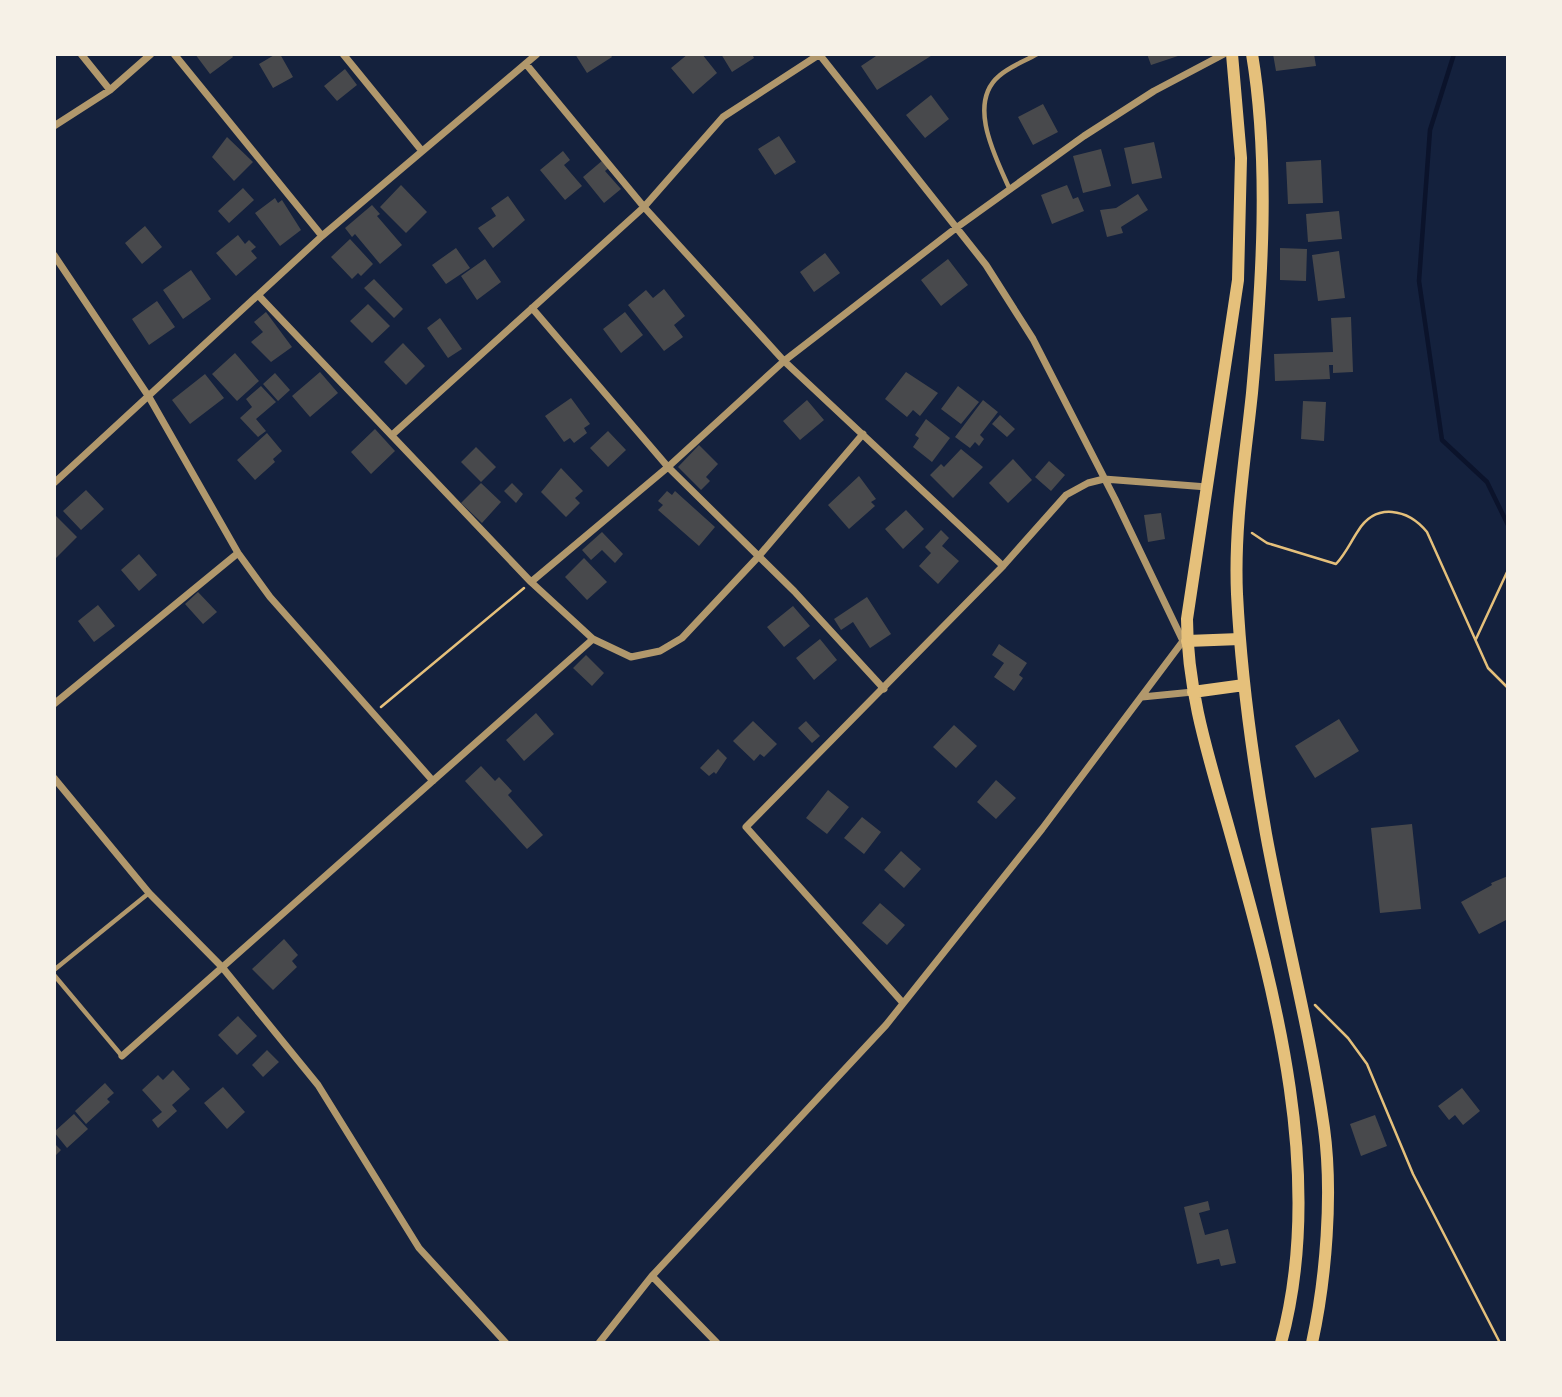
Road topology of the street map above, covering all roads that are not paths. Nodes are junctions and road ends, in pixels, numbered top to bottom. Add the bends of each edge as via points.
1 (81, 54) edge
2 (150, 54) edge
3 (174, 54) edge
4 (343, 54) edge
5 (537, 54) edge
6 (819, 54) edge
7 (1037, 54) edge
8 (1224, 54) edge
9 (1232, 54) edge
10 (1252, 54) edge
11 (526, 64) junction
12 (110, 90) junction
13 (54, 126) edge
14 (422, 151) junction
15 (1010, 191) junction
16 (644, 207) junction
17 (956, 228) junction
18 (322, 236) junction
19 (54, 255) edge
20 (258, 295) junction
21 (533, 308) junction
22 (784, 361) junction
23 (149, 397) junction
24 (863, 434) junction
25 (392, 435) junction
26 (668, 467) junction
27 (1104, 479) junction
28 (54, 483) edge
29 (1208, 487) junction
30 (238, 553) junction
31 (758, 557) junction
32 (1003, 566) junction
33 (531, 582) junction
34 (593, 639) junction
35 (1240, 639) junction
36 (1185, 641) junction
37 (1244, 685) junction
38 (884, 689) junction
39 (1193, 692) junction
40 (1142, 696) junction
41 (54, 704) edge
42 (54, 778) edge
43 (433, 781) junction
44 (149, 893) junction
45 (222, 967) junction
46 (54, 972) edge
47 (903, 1003) junction
48 (122, 1056) joint
49 (652, 1276) junction
50 (506, 1343) edge
51 (599, 1343) edge
52 (717, 1343) edge
53 (1281, 1343) edge
54 (1311, 1343) edge

1 - 12 street
2 - 12 street
3 - 18 street
4 - 14 street
5 - 11 street
6 - 16 street via 723,117
6 - 17 street
7 - 15 lane via 998,77 990,87 984,114
8 - 15 street via 1154,91
9 - 29 main road via 1241,158 1238,280
10 - 35 main road via 1259,105 1260,286 1236,552
11 - 14 street
11 - 16 street
12 - 13 street
14 - 18 street
15 - 17 street
16 - 21 street
16 - 22 street
17 - 22 street
17 - 27 street via 986,265 1033,339
18 - 20 street
19 - 23 street
20 - 23 street
20 - 25 street
21 - 25 street
21 - 26 street
22 - 24 street
22 - 26 street
23 - 28 street
23 - 30 street
24 - 31 street
24 - 32 street
25 - 33 street
26 - 31 street
26 - 33 street
27 - 29 street
27 - 32 street via 1066,495
27 - 36 street
29 - 36 main road
30 - 41 street
30 - 43 street via 270,597
31 - 34 street via 682,638 660,651 631,657
31 - 38 street
32 - 38 street
33 - 34 street
34 - 43 street
35 - 36 main road
35 - 37 main road
36 - 39 main road
36 - 40 street
37 - 39 main road
37 - 54 main road via 1266,833 1324,1131 1325,1236
38 - 47 street via 746,827
39 - 40 street
39 - 53 main road via 1247,891 1293,1098 1300,1179 1298,1226
40 - 47 street
42 - 44 street
43 - 45 street
44 - 45 street
44 - 46 lane
45 - 48 street
45 - 50 street via 318,1085 419,1248
46 - 48 lane
47 - 49 street
49 - 51 street
49 - 52 street

